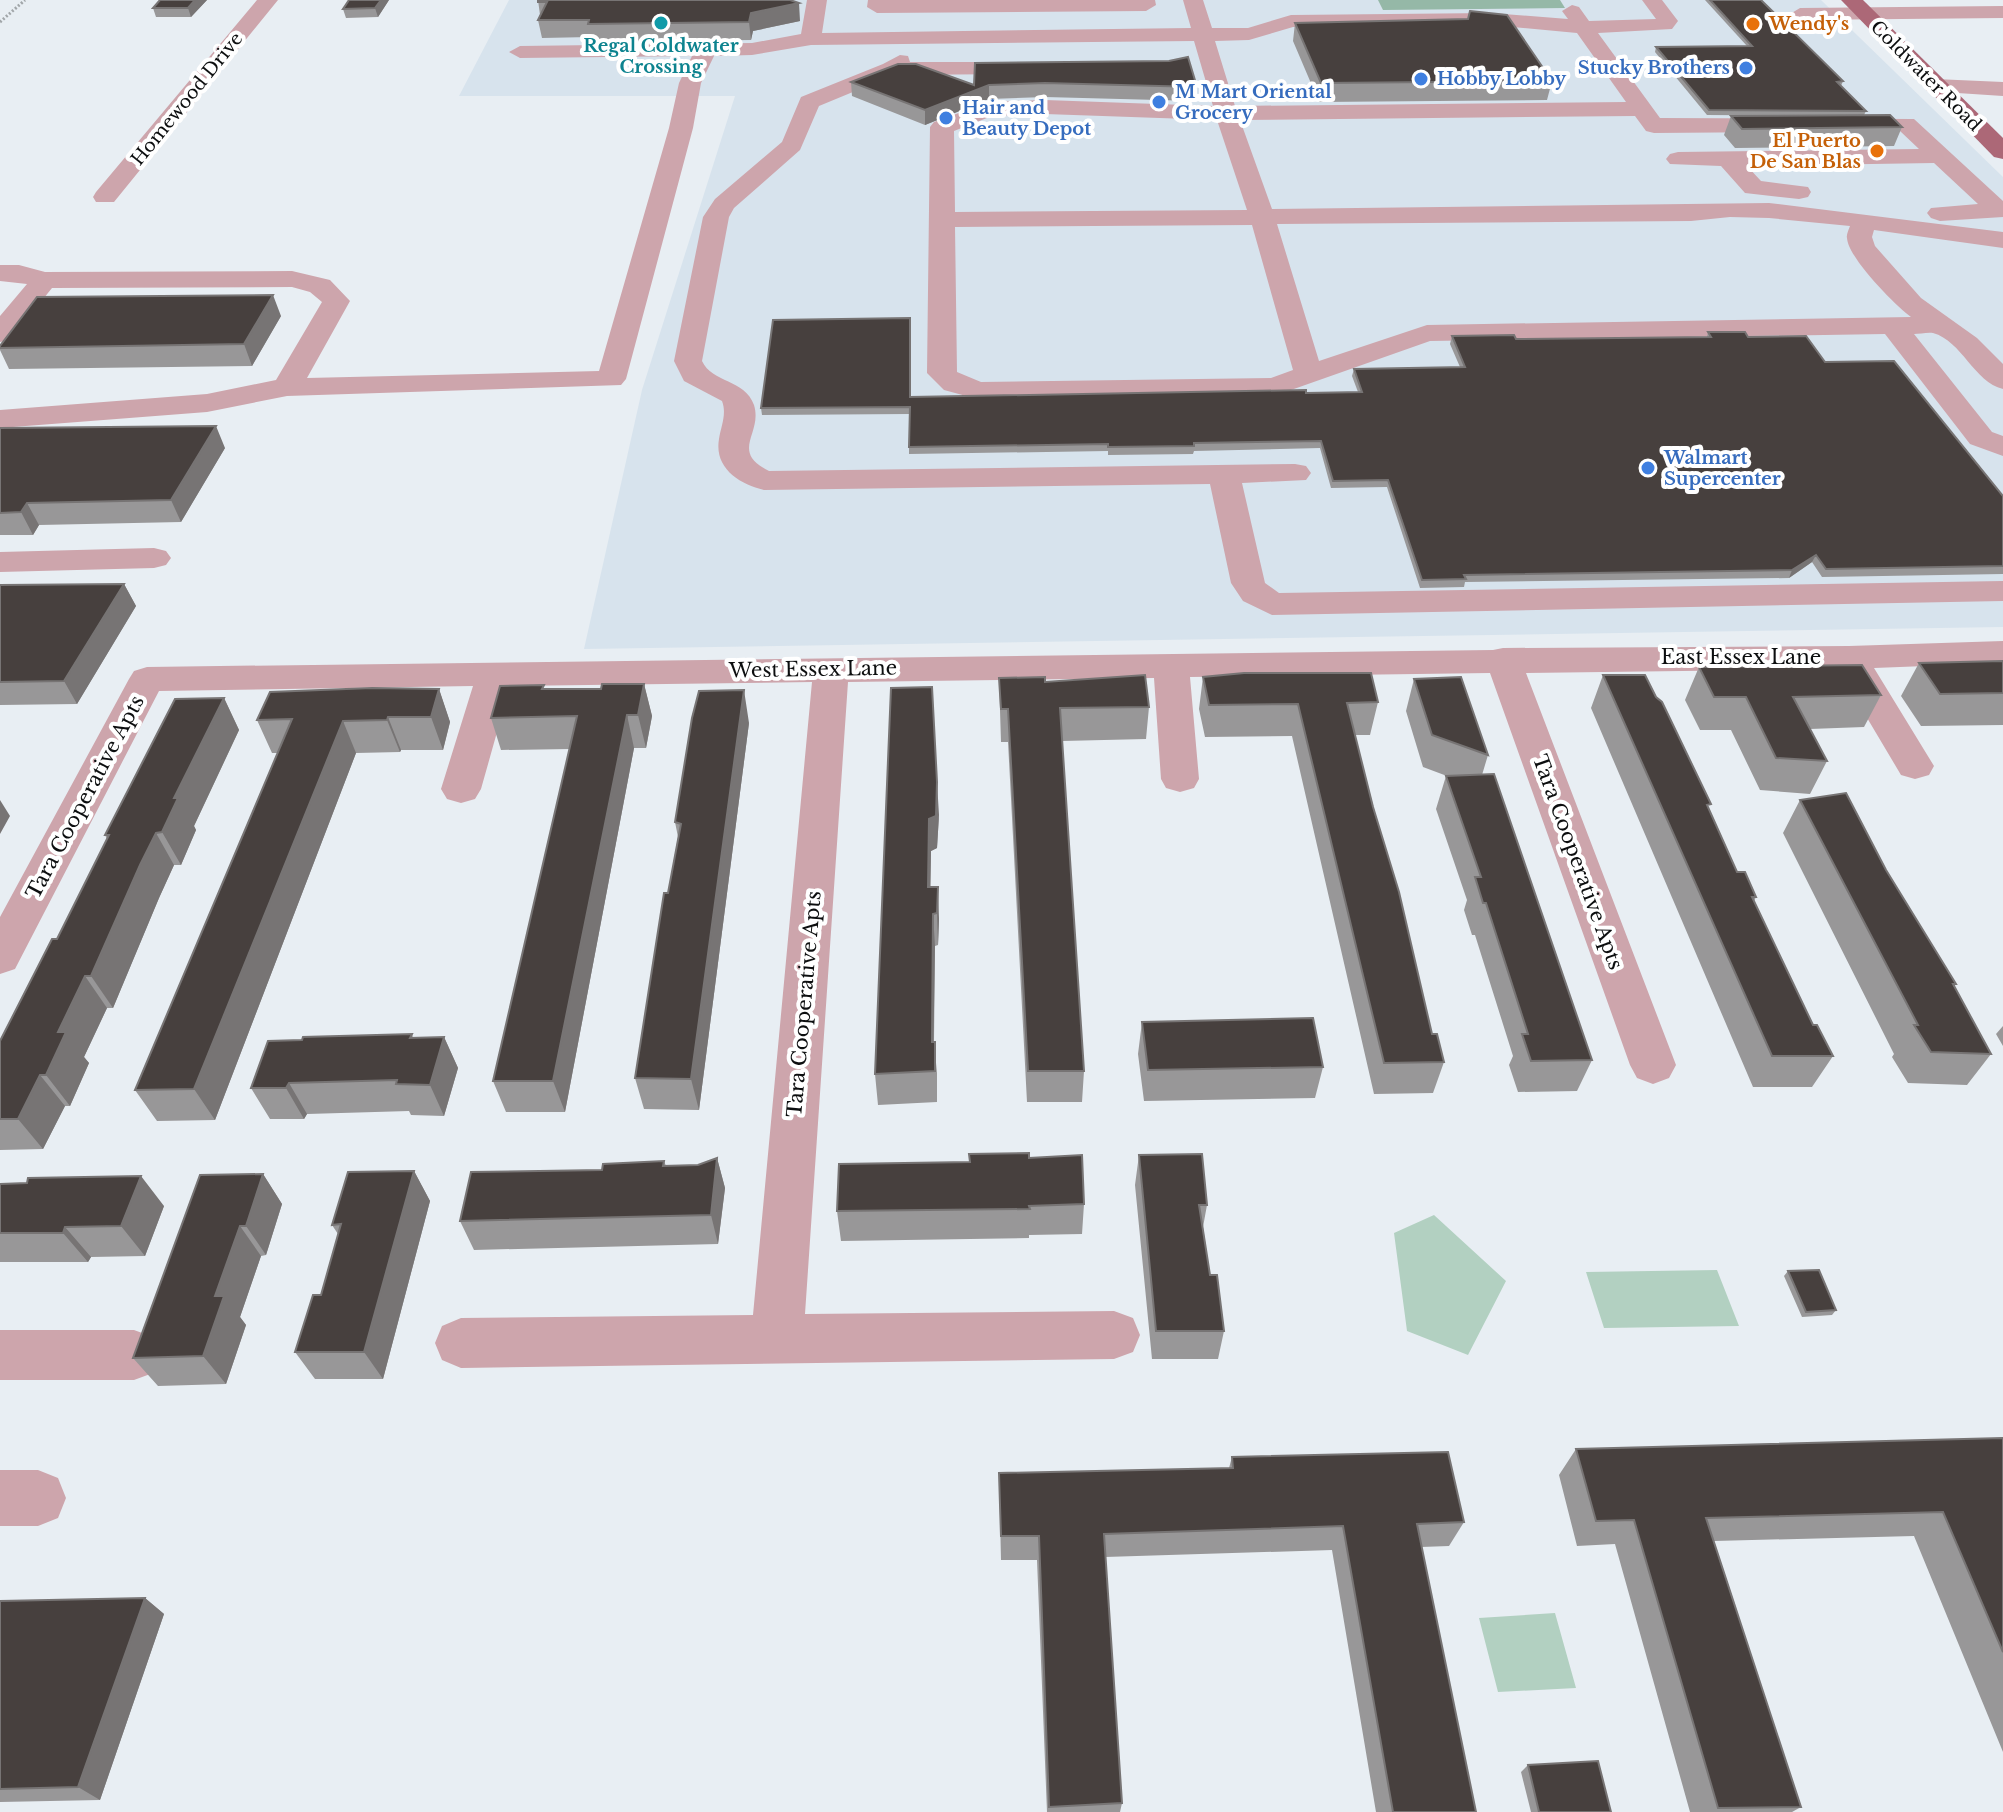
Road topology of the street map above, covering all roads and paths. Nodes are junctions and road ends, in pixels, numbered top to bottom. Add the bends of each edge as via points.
1 (25, 0) edge
2 (268, 0) edge
3 (817, 0) edge
4 (878, 0) edge
5 (1145, 0) edge
6 (1193, 0) edge
7 (1564, 0) edge
8 (1652, 0) edge
9 (1861, 4) edge
10 (1893, 6) edge
11 (1987, 12) edge
12 (1800, 14) dead end
13 (0, 22) edge
14 (1584, 27) junction
15 (1921, 35) dead end
16 (1205, 36) junction
17 (901, 38) junction
18 (811, 39) junction
19 (706, 50) junction
20 (520, 52) dead end
21 (1059, 67) edge
22 (1954, 67) junction
23 (2003, 67) edge
24 (891, 69) junction
25 (2003, 82) edge
26 (1935, 86) junction
27 (1974, 86) junction
28 (2002, 100) edge
29 (1226, 113) junction
30 (1647, 117) junction
31 (2003, 152) edge
32 (1942, 156) junction
33 (1678, 159) junction
34 (1728, 159) junction
35 (1705, 193) junction
36 (105, 197) dead end
37 (1261, 217) junction
38 (941, 220) junction
39 (1864, 221) junction
40 (2003, 240) edge
41 (0, 273) edge
42 (44, 280) junction
43 (1940, 325) junction
44 (1893, 326) junction
45 (0, 334) edge
46 (1309, 375) junction
47 (2003, 380) edge
48 (287, 387) junction
49 (0, 419) edge
50 (2003, 447) edge
51 (1295, 473) dead end
52 (1224, 475) junction
53 (154, 558) dead end
54 (0, 562) edge
55 (2003, 591) edge
56 (2003, 652) edge
57 (1849, 657) junction
58 (1491, 659) junction
59 (1171, 664) junction
60 (831, 669) junction
61 (495, 674) junction
62 (147, 679) joint
63 (1915, 766) dead end
64 (1180, 779) dead end
65 (461, 789) dead end
66 (0, 957) edge
67 (1653, 1065) dead end
68 (1114, 1335) dead end
69 (777, 1339) junction
70 (461, 1343) dead end
71 (0, 1355) edge
72 (134, 1355) edge

1 - 13 path
2 - 36 street, Homewood Drive
3 - 18 street
4 - 5 street via 877,7 1146,5
6 - 16 street
7 - 14 street
8 - 14 street via 1668,21 1665,25
9 - 10 main road
9 - 12 street
9 - 22 main road, Coldwater Road via 1939,62
9 - 26 main road, Coldwater Road
10 - 11 street
10 - 15 main road, Coldwater Road
14 - 16 street via 1491,19 1291,21 1249,34
14 - 30 street
16 - 17 street via 1170,45
16 - 29 street
17 - 18 street
17 - 24 street via 902,56
18 - 19 street via 768,49
19 - 20 street
19 - 48 street via 690,83 611,379
21 - 24 street
22 - 23 street
22 - 27 main road, Coldwater Road
24 - 52 street via 809,102 792,145 716,217 688,361 694,375 732,394 738,403 737,465 764,481
25 - 27 street
26 - 27 street
26 - 31 main road, Coldwater Road
27 - 28 main road, Coldwater Road
29 - 30 street
29 - 37 street
29 - 38 street via 1045,107 989,109 962,118 942,127
30 - 32 street via 1894,123 1913,128
30 - 33 street
32 - 34 street
32 - 34 street via 1995,211 1943,214 1764,190 1749,184
33 - 34 street
33 - 35 street
35 - 37 street via 1691,213
35 - 39 street
37 - 38 street
37 - 46 street
38 - 46 street via 942,373 959,387 1274,387
39 - 40 street
39 - 43 street via 1859,237 1863,248 1911,304
41 - 42 street
42 - 45 street
42 - 48 street via 292,279 320,286 336,301
43 - 44 street
43 - 47 street
44 - 46 street via 1427,333
44 - 50 street via 1981,438
48 - 49 street via 207,403
51 - 52 street
52 - 55 street via 1248,583 1272,604
53 - 54 street
56 - 57 street, East Essex Lane
57 - 58 street, East Essex Lane
57 - 63 street
58 - 59 street, West Essex Lane
58 - 67 street, Tara Cooperative Apts
59 - 60 street, West Essex Lane
59 - 64 street
60 - 61 street, West Essex Lane
60 - 69 street, Tara Cooperative Apts
61 - 62 street, West Essex Lane
61 - 65 street
62 - 66 street, Tara Cooperative Apts
68 - 69 street
69 - 70 street
71 - 72 street

